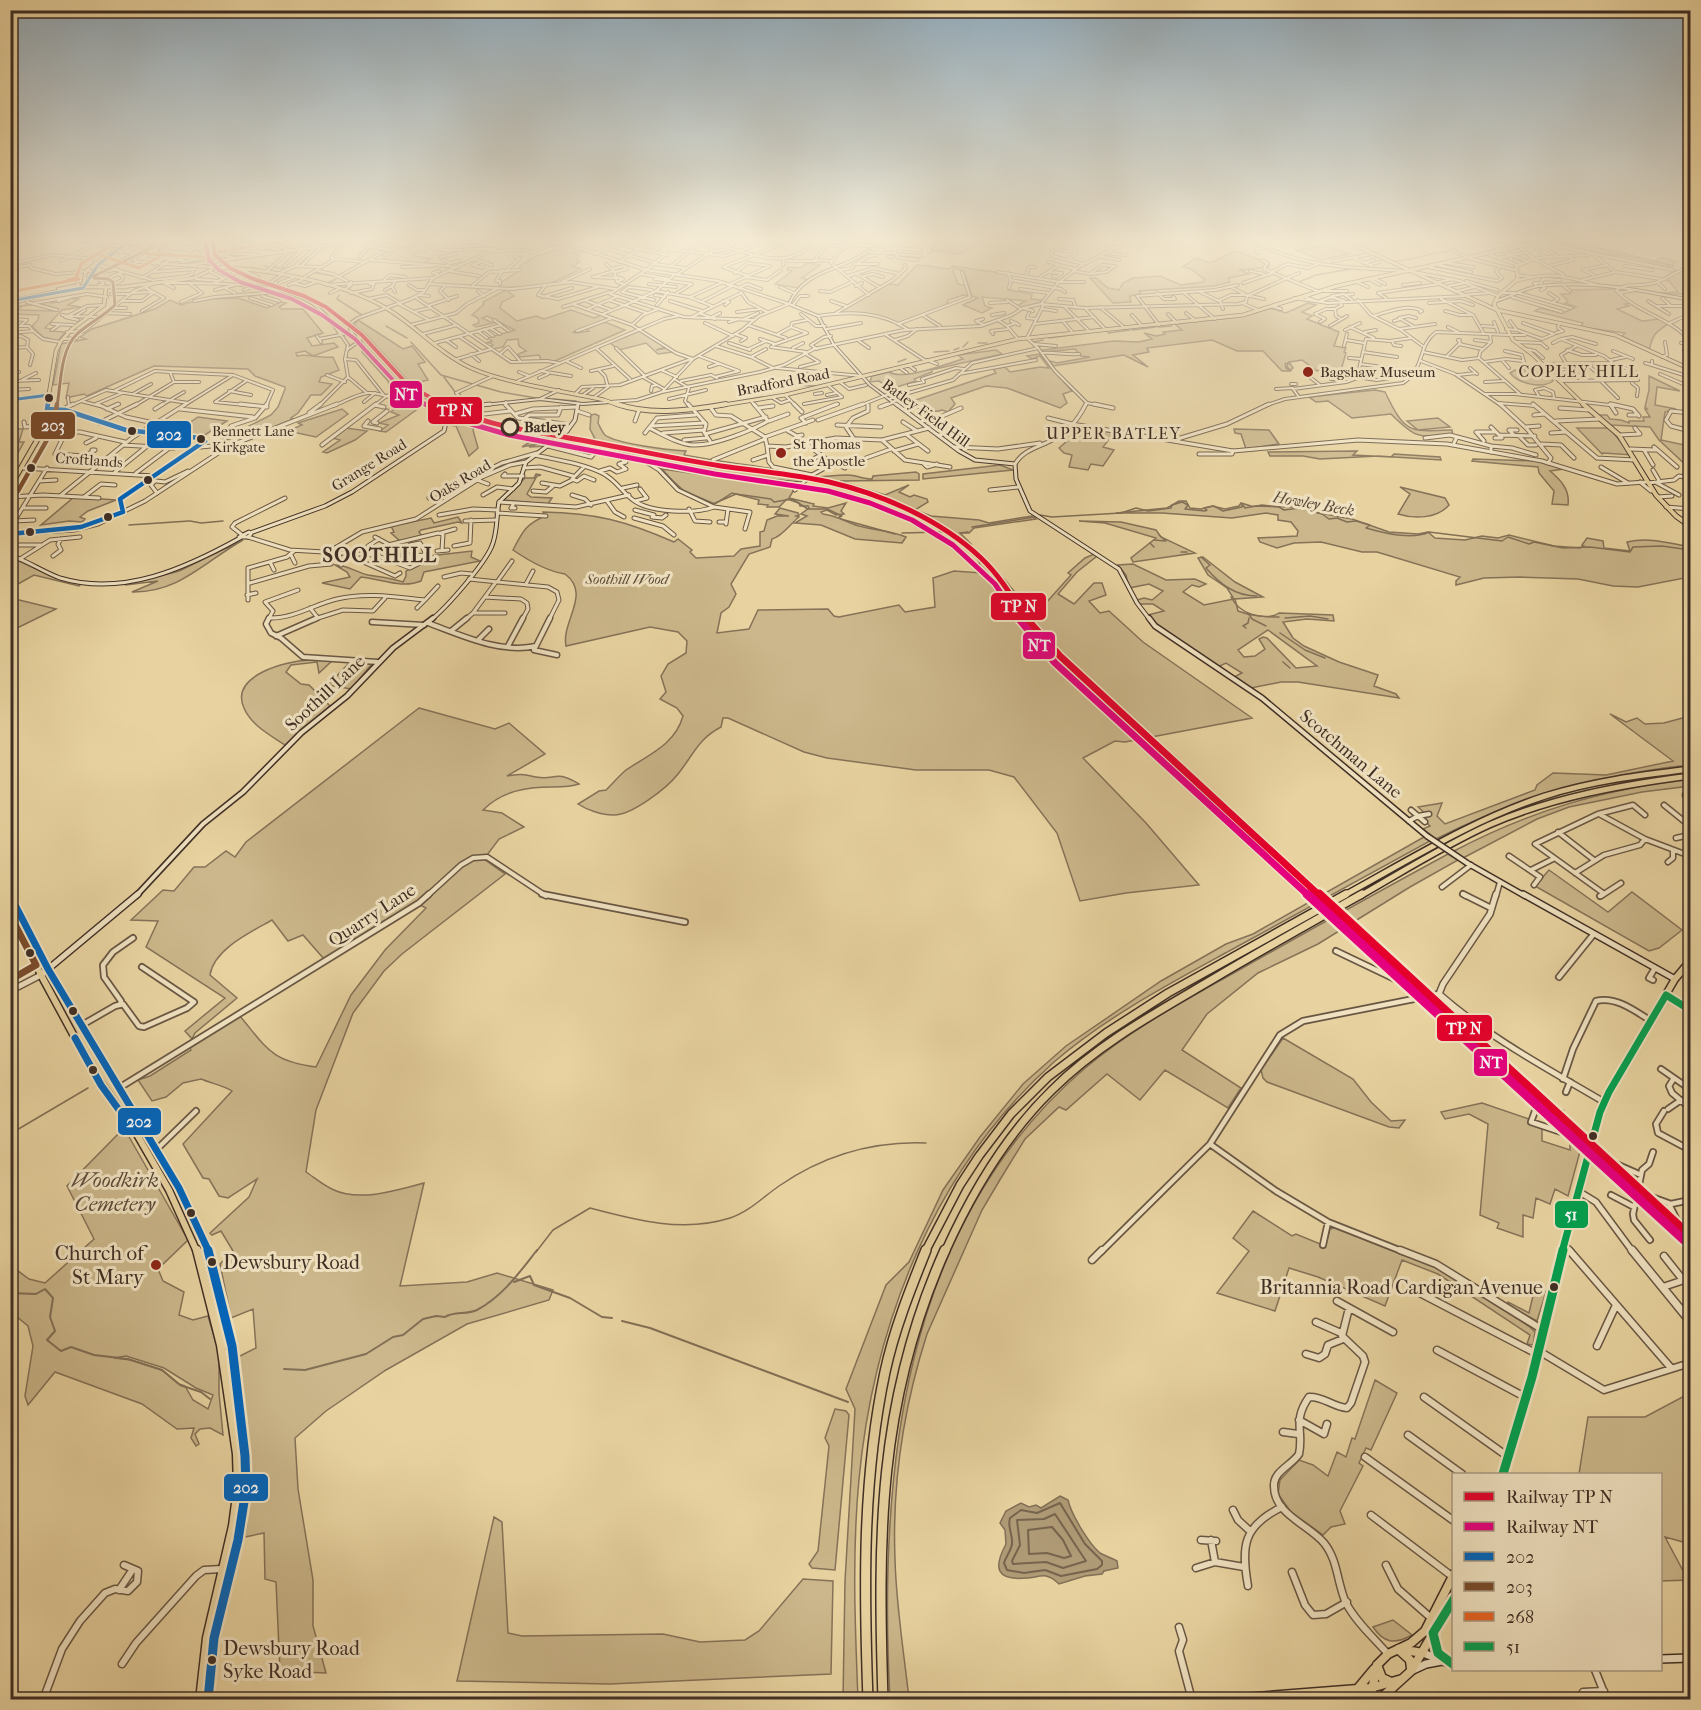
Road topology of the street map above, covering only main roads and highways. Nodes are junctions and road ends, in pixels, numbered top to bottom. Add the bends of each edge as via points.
1 (85, 319) edge
2 (402, 319) edge
3 (1216, 319) edge
4 (1501, 319) edge
5 (1540, 319) edge
6 (1690, 369) edge
7 (10, 487) edge
8 (1689, 525) edge
9 (1690, 769) edge
10 (1690, 776) edge
11 (10, 894) edge
12 (10, 909) edge
13 (1690, 961) edge
14 (82, 1025) junction
15 (71, 1030) junction
16 (119, 1088) junction
17 (108, 1095) junction
18 (1591, 1142) joint
19 (1577, 1191) joint
20 (206, 1243) junction
21 (196, 1251) junction
22 (1508, 1456) junction
23 (1499, 1473) edge
24 (1503, 1473) edge
25 (1452, 1579) edge
26 (1452, 1601) edge
27 (1435, 1622) junction
28 (1398, 1649) junction
29 (1423, 1653) junction
30 (1377, 1665) junction
31 (1411, 1671) junction
32 (1402, 1679) junction
33 (1389, 1682) junction
34 (1358, 1688) junction
35 (1371, 1688) junction
36 (200, 1700) edge
37 (208, 1700) edge
38 (868, 1700) edge
39 (883, 1700) edge
40 (1216, 1700) edge
41 (1370, 1700) edge
42 (1379, 1700) edge

1 - 7 main road via 73,325 56,351 45,425
2 - 3 main road, Bradford Road via 471,368 493,376 625,408 690,410 829,386 1018,339
4 - 8 main road via 1516,342 1618,435 1630,449 1651,491
5 - 6 main road via 1615,335
9 - 38 highway via 1627,776 1549,795 1484,819 1107,1031 1045,1079 1011,1114 949,1202 901,1307 872,1441 866,1502
10 - 39 highway via 1599,790 1492,824 1143,1019 1057,1085 1024,1122 987,1173 951,1238 919,1316 899,1391 882,1507
11 - 14 main road
12 - 15 main road
13 - 18 main road via 1675,979 1604,1102
14 - 15 main road
14 - 16 main road
15 - 17 main road
16 - 17 main road
16 - 20 main road via 179,1188
17 - 21 main road via 135,1131 169,1190
18 - 19 main road
19 - 22 main road via 1544,1330
20 - 21 main road
20 - 37 main road via 232,1346 246,1489 214,1638
21 - 36 main road via 221,1345 237,1454 238,1488 207,1638
22 - 23 main road
22 - 24 main road
25 - 27 main road
26 - 27 main road
27 - 28 main road via 1418,1639
27 - 29 main road
28 - 29 main road
28 - 30 main road
28 - 31 main road via 1410,1660
29 - 31 main road
30 - 33 main road via 1382,1678
30 - 34 main road
30 - 35 main road
31 - 32 main road
32 - 33 main road
32 - 42 main road
33 - 35 main road
34 - 35 main road
34 - 40 main road
35 - 41 main road

